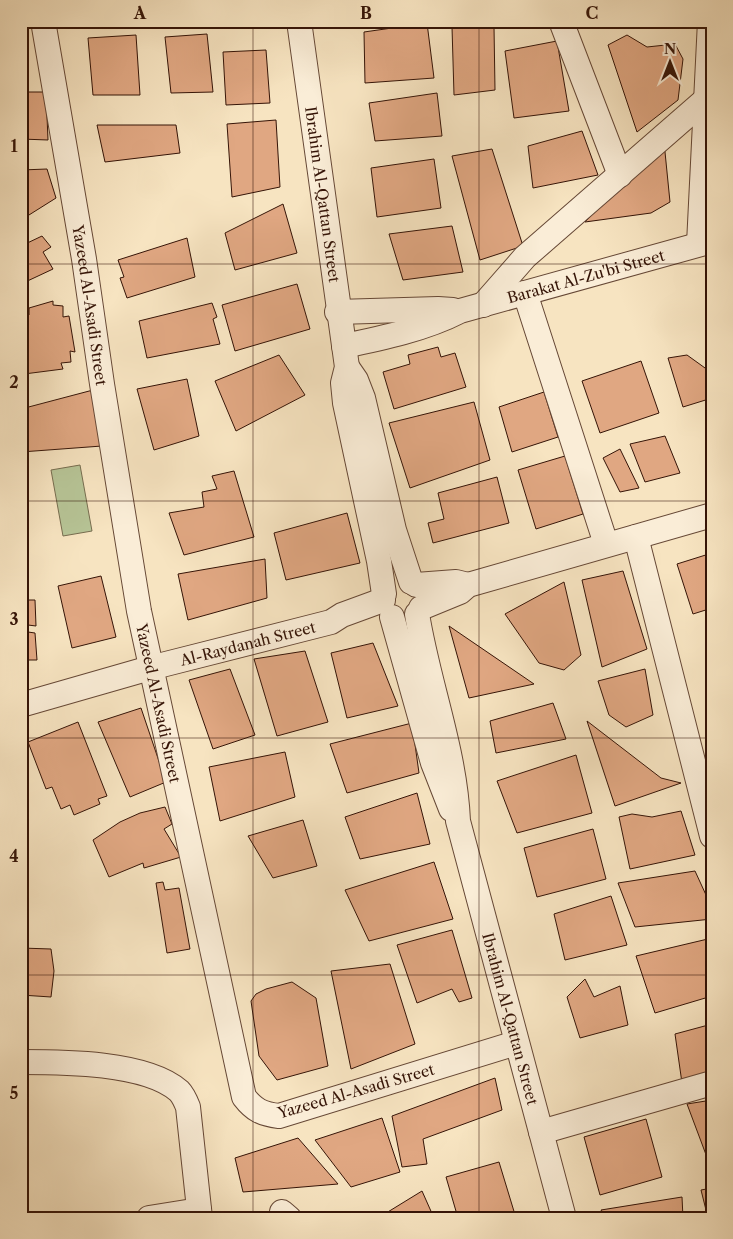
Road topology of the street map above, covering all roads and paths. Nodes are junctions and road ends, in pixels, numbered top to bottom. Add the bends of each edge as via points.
1 (43, 21) edge
2 (299, 21) edge
3 (561, 21) edge
4 (710, 21) edge
5 (708, 97) edge
6 (620, 175) junction
7 (706, 242) edge
8 (525, 293) junction
9 (483, 305) junction
10 (460, 311) junction
11 (338, 312) junction
12 (345, 357) junction
13 (712, 516) edge
14 (636, 537) junction
15 (606, 544) junction
16 (413, 584) junction
17 (468, 585) junction
18 (387, 607) junction
19 (419, 611) junction
20 (150, 668) junction
21 (21, 705) edge
22 (458, 821) junction
23 (712, 836) edge
24 (516, 1044) junction
25 (21, 1062) edge
26 (712, 1083) edge
27 (541, 1132) junction
28 (200, 1214) edge
29 (162, 1216) edge
30 (564, 1218) edge

1 - 20 street, Yazeed Al-Asadi Street
2 - 11 street, Ibrahim Al-Qattan Street
3 - 6 street
4 - 5 street
5 - 6 street
5 - 7 street
6 - 9 street via 526,257
7 - 8 street, Barakat Al-Zu'bi Street
8 - 9 street, Barakat Al-Zu'bi Street
8 - 15 street
9 - 10 street, Barakat Al-Zu'bi Street
10 - 11 street, Barakat Al-Zu'bi Street via 438,308
10 - 12 street, Barakat Al-Zu'bi Street
11 - 12 street, Ibrahim Al-Qattan Street
12 - 16 street, Ibrahim Al-Qattan Street via 363,398 394,530
12 - 18 street, Ibrahim Al-Qattan Street via 345,403
13 - 14 street
14 - 15 street
14 - 23 street
15 - 17 street
16 - 17 street via 456,582
16 - 18 street via 398,581 392,584
16 - 19 street via 422,596
17 - 19 street
18 - 19 street via 405,620
18 - 20 street, Al-Raydanah Street via 342,615 331,622
18 - 22 street, Ibrahim Al-Qattan Street via 433,763
19 - 22 street, Ibrahim Al-Qattan Street via 427,664 455,774
20 - 21 street, Al-Raydanah Street
20 - 24 street, Yazeed Al-Asadi Street via 240,1084 244,1097 253,1108 279,1116
22 - 24 street, Ibrahim Al-Qattan Street
24 - 27 street, Ibrahim Al-Qattan Street
25 - 28 street via 72,1062 121,1068 167,1082 180,1092 188,1107
26 - 27 street
27 - 30 street, Ibrahim Al-Qattan Street
28 - 29 street

